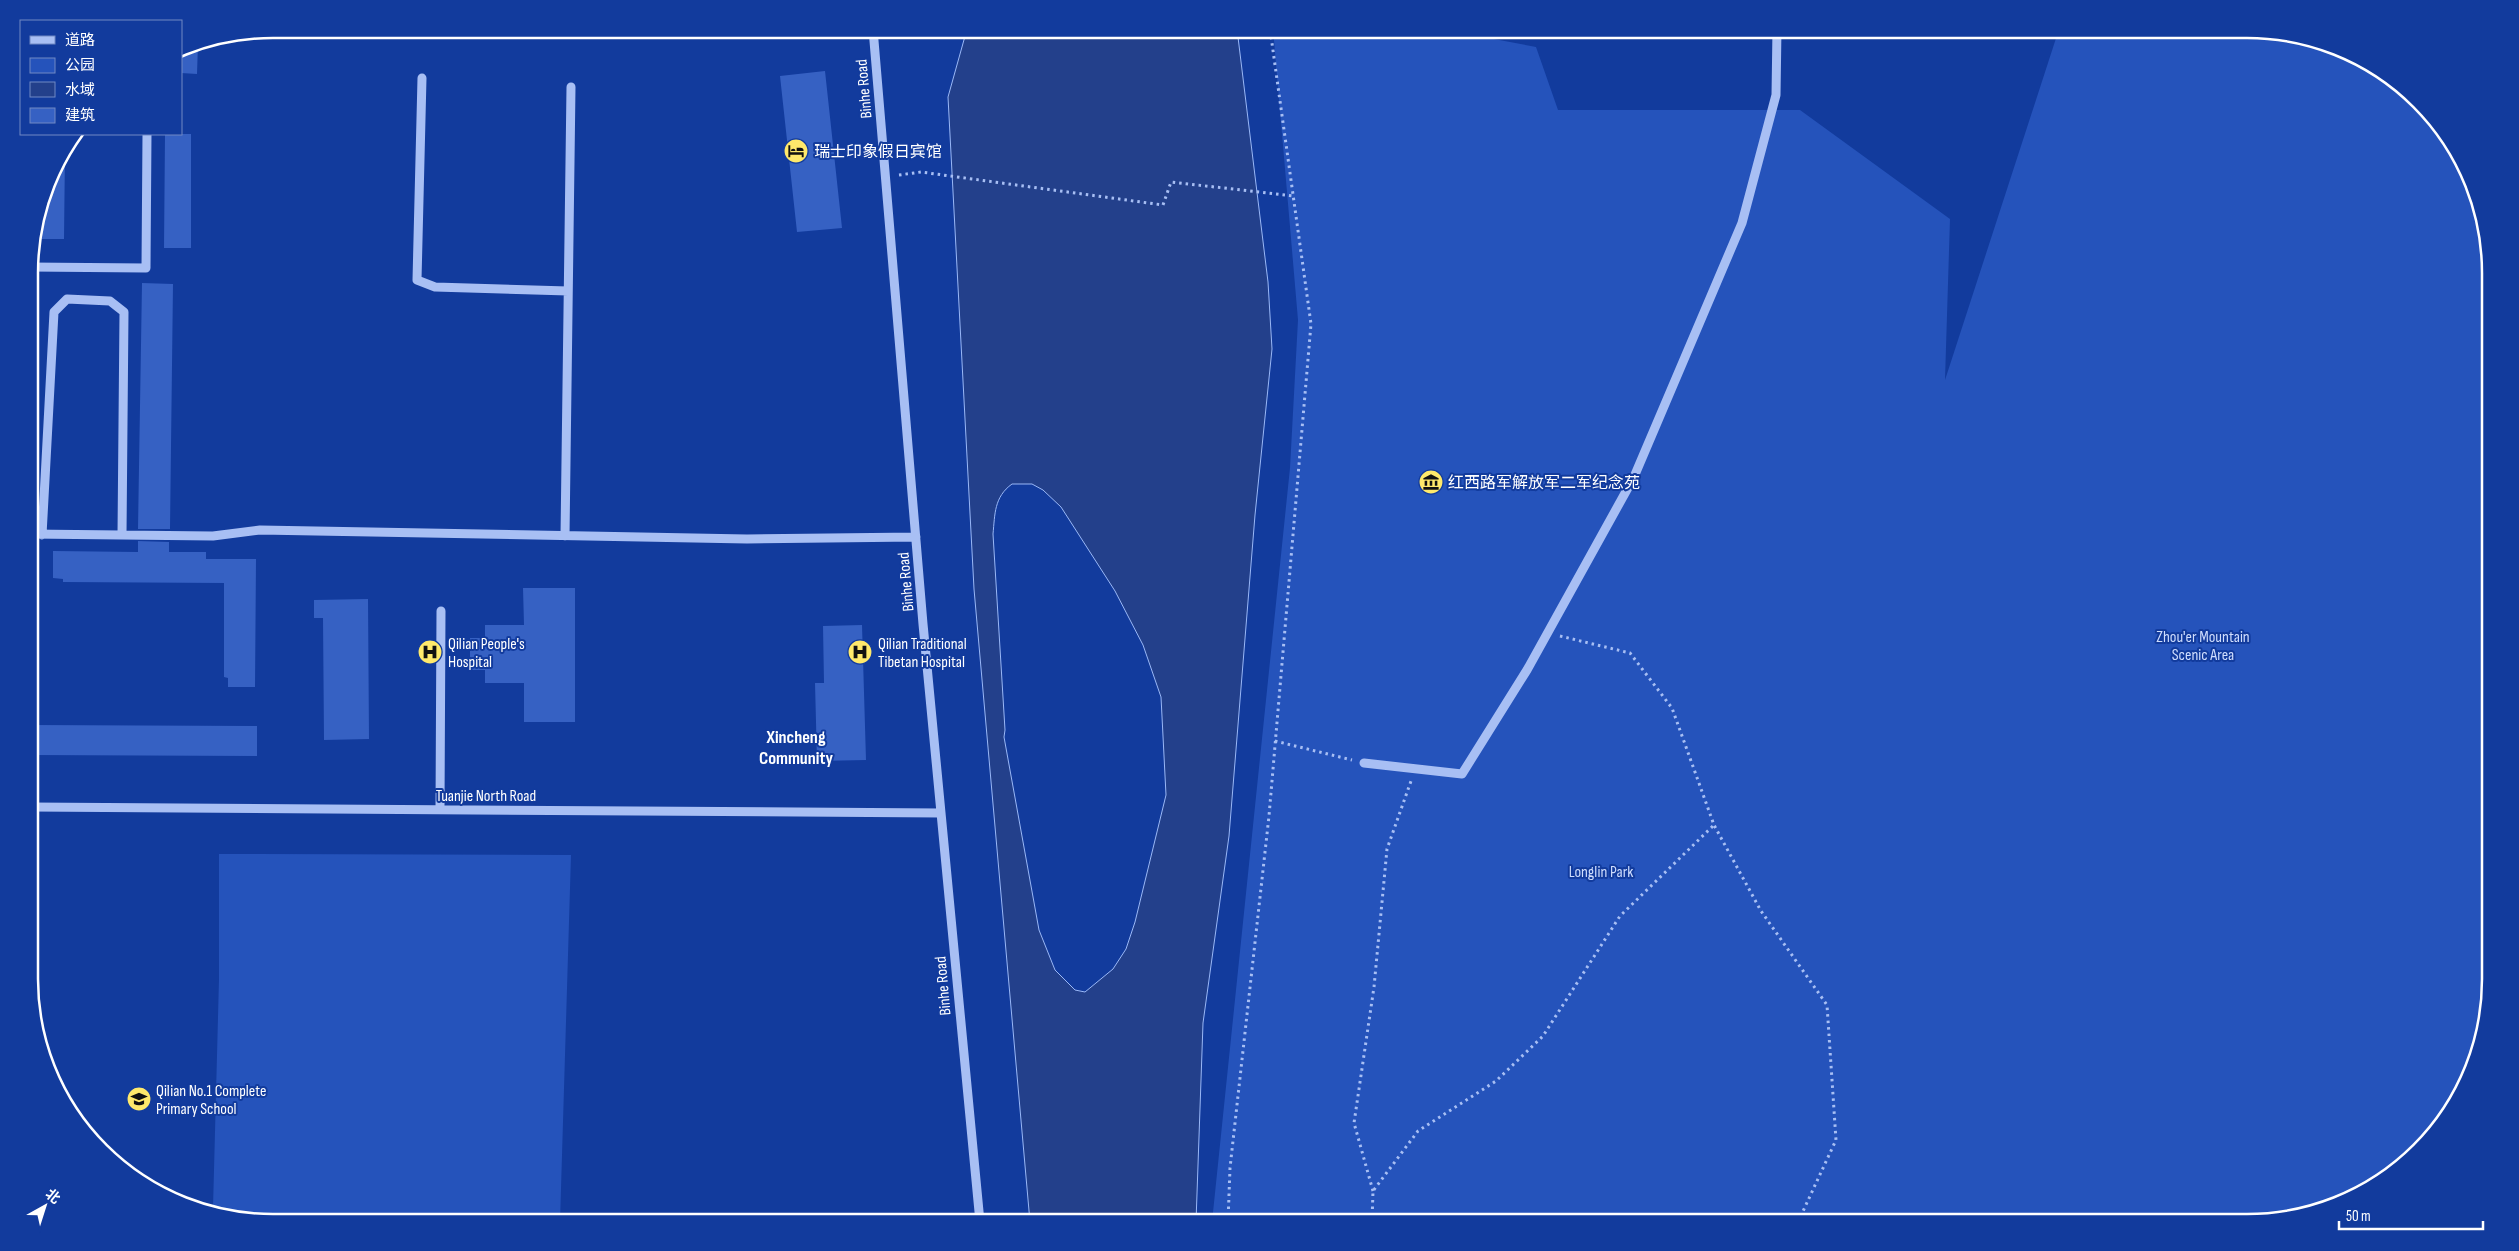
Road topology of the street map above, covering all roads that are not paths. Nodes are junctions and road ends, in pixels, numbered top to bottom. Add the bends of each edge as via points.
1 (875, 38) edge
2 (1777, 38) edge
3 (422, 78) dead end
4 (571, 86) dead end
5 (147, 135) edge
6 (38, 267) edge
7 (568, 291) junction
8 (38, 534) edge
9 (42, 534) junction
10 (122, 535) junction
11 (565, 536) junction
12 (916, 537) junction
13 (441, 611) dead end
14 (1364, 763) road end
15 (38, 806) edge
16 (440, 809) junction
17 (941, 813) junction
18 (979, 1214) edge

1 - 12 street, Binhe Road
2 - 14 street via 1776,94 1742,223 1634,477 1527,670 1462,774
3 - 7 street via 417,280 435,286
4 - 7 street
5 - 6 street via 146,268
7 - 11 street
8 - 9 street
9 - 10 street
9 - 10 street via 54,312 67,299 110,301 124,312
10 - 11 street via 213,536 260,530
11 - 12 street
12 - 17 street, Binhe Road
13 - 16 street
15 - 16 street, Tuanjie North Road
16 - 17 street, Tuanjie North Road
17 - 18 street, Binhe Road

